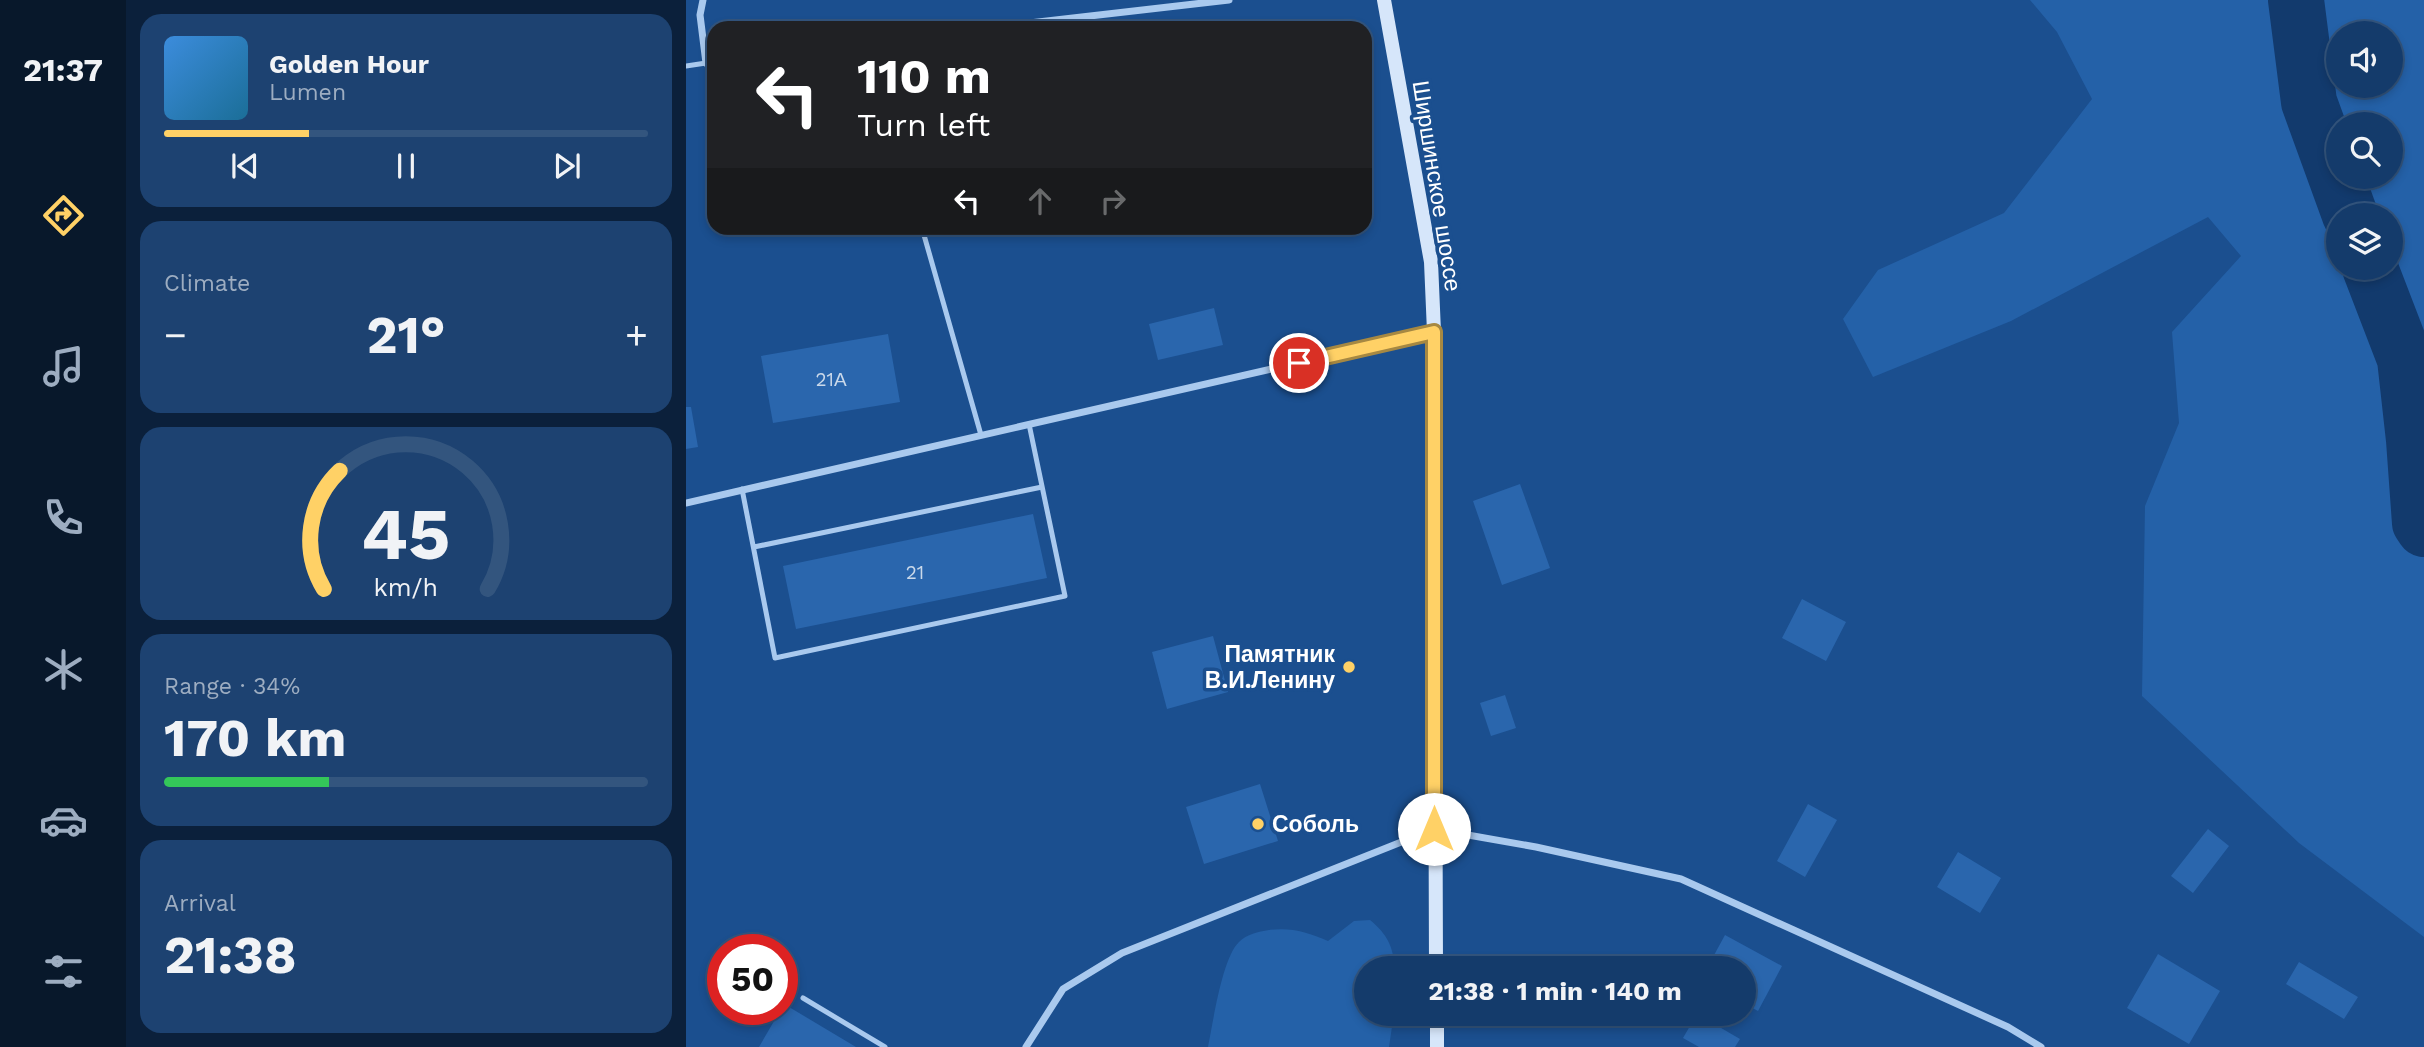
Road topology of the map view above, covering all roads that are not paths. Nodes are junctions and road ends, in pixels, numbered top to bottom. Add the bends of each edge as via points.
1 (703, 0) edge
2 (1229, 0) edge
3 (1384, 0) edge
4 (1047, 21) edge
5 (707, 48) edge
6 (707, 62) edge
7 (686, 66) edge
8 (924, 235) edge
9 (1434, 332) junction
10 (1029, 424) junction
11 (981, 435) junction
12 (1042, 487) junction
13 (743, 489) junction
14 (686, 503) edge
15 (754, 547) junction
16 (1434, 829) junction
17 (1436, 956) edge
18 (803, 998) dead end
19 (1437, 1026) edge
20 (885, 1047) edge
21 (1026, 1047) edge
22 (1437, 1047) edge
23 (2041, 1047) edge

1 - 5 street via 700,15
2 - 4 street
3 - 9 main road, Ширшинское шоссе via 1431,262
6 - 7 lane
8 - 11 lane
9 - 10 street
9 - 16 main road, Ширшинское шоссе
10 - 11 street
10 - 12 lane
11 - 13 street
12 - 15 lane
12 - 15 lane via 1065,596 775,658
13 - 14 street
13 - 15 lane
16 - 17 main road, Ширшинское шоссе
16 - 21 street via 1122,953 1063,989
16 - 23 street via 1681,879 2008,1027
18 - 20 lane
19 - 22 main road

